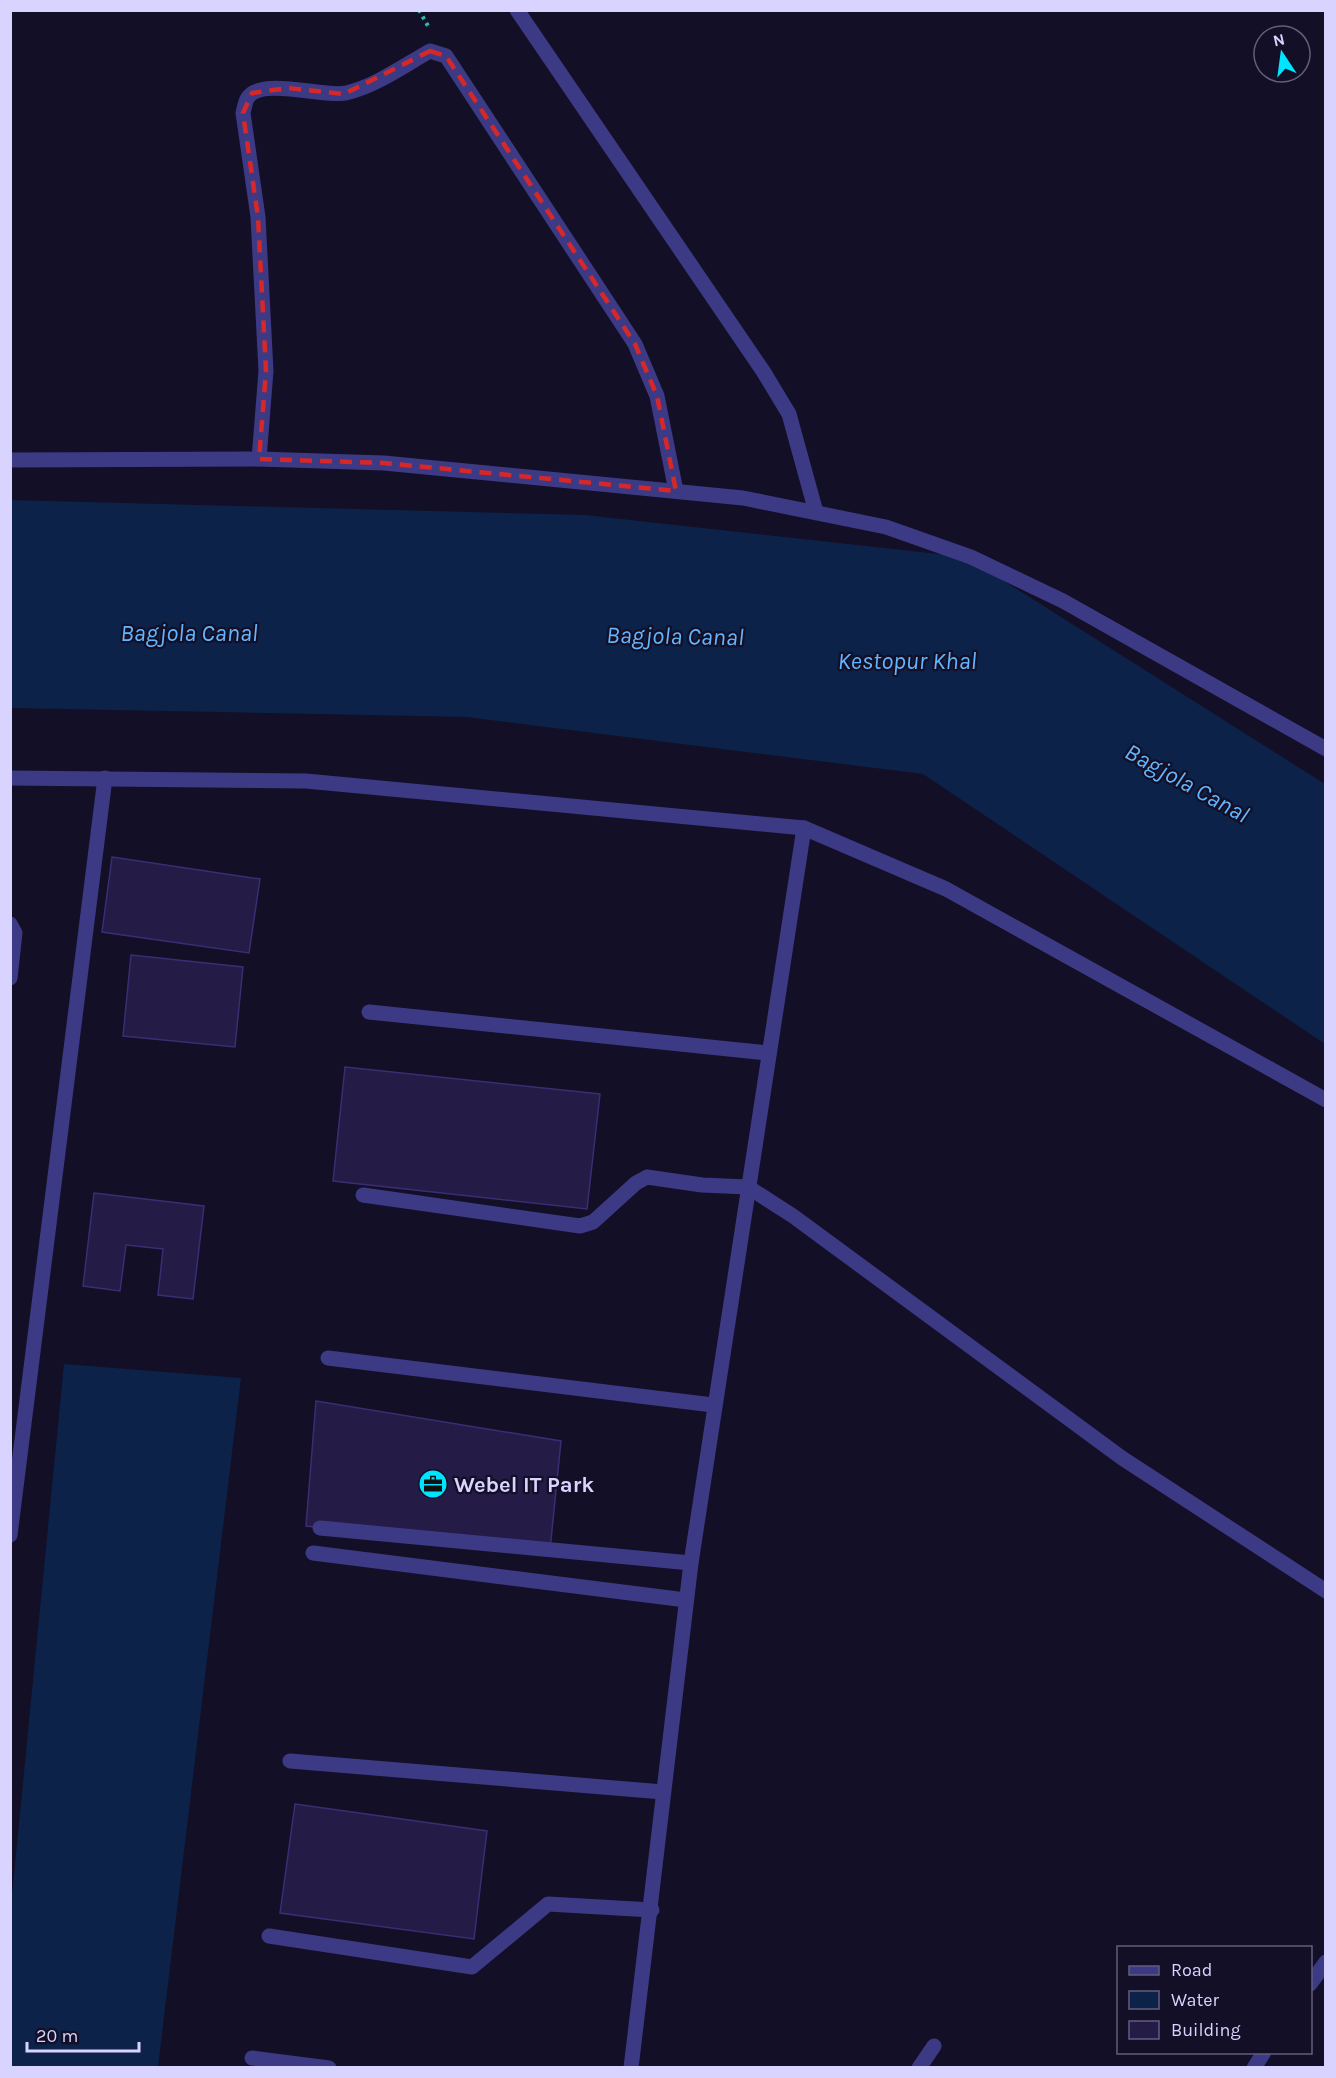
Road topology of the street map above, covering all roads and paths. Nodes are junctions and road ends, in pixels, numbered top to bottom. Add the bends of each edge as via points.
1 (517, 10) edge
2 (259, 459) junction
3 (10, 460) edge
4 (676, 491) junction
5 (816, 512) junction
6 (1326, 748) edge
7 (10, 778) edge
8 (105, 778) junction
9 (804, 828) junction
10 (10, 924) edge
11 (10, 978) edge
12 (369, 1012) dead end
13 (768, 1053) junction
14 (1326, 1100) edge
15 (748, 1187) junction
16 (363, 1195) dead end
17 (328, 1358) dead end
18 (713, 1405) junction
19 (320, 1528) dead end
20 (10, 1535) edge
21 (313, 1554) dead end
22 (691, 1563) junction
23 (1326, 1591) edge
24 (686, 1600) junction
25 (290, 1761) dead end
26 (663, 1792) junction
27 (652, 1910) junction
28 (268, 1936) dead end
29 (1326, 1962) edge
30 (1312, 1983) edge
31 (934, 2046) dead end
32 (1263, 2054) edge
33 (252, 2058) dead end
34 (329, 2067) edge
35 (632, 2067) edge
36 (919, 2067) edge
37 (1254, 2067) edge

1 - 5 street via 757,361 789,414
2 - 3 street
2 - 4 street via 384,462
2 - 4 street via 266,371 258,217 243,113 247,99 262,90 288,88 344,94 368,86 430,51 446,56 634,344 657,396
4 - 5 street via 743,498
5 - 6 street via 886,527 971,557 1063,601
7 - 8 street
8 - 9 street via 306,781
8 - 20 street
9 - 13 street
9 - 14 street via 946,889
10 - 11 street via 15,933
12 - 13 street
13 - 15 street
15 - 16 street via 647,1177 593,1222 580,1226
15 - 18 street
15 - 23 street via 794,1216 1122,1458
17 - 18 street
18 - 22 street
19 - 22 street
21 - 24 street
22 - 24 street
24 - 26 street
25 - 26 street
26 - 27 street
27 - 28 street via 548,1904 472,1967
27 - 35 street
29 - 30 street
31 - 36 street
32 - 37 street
33 - 34 street

